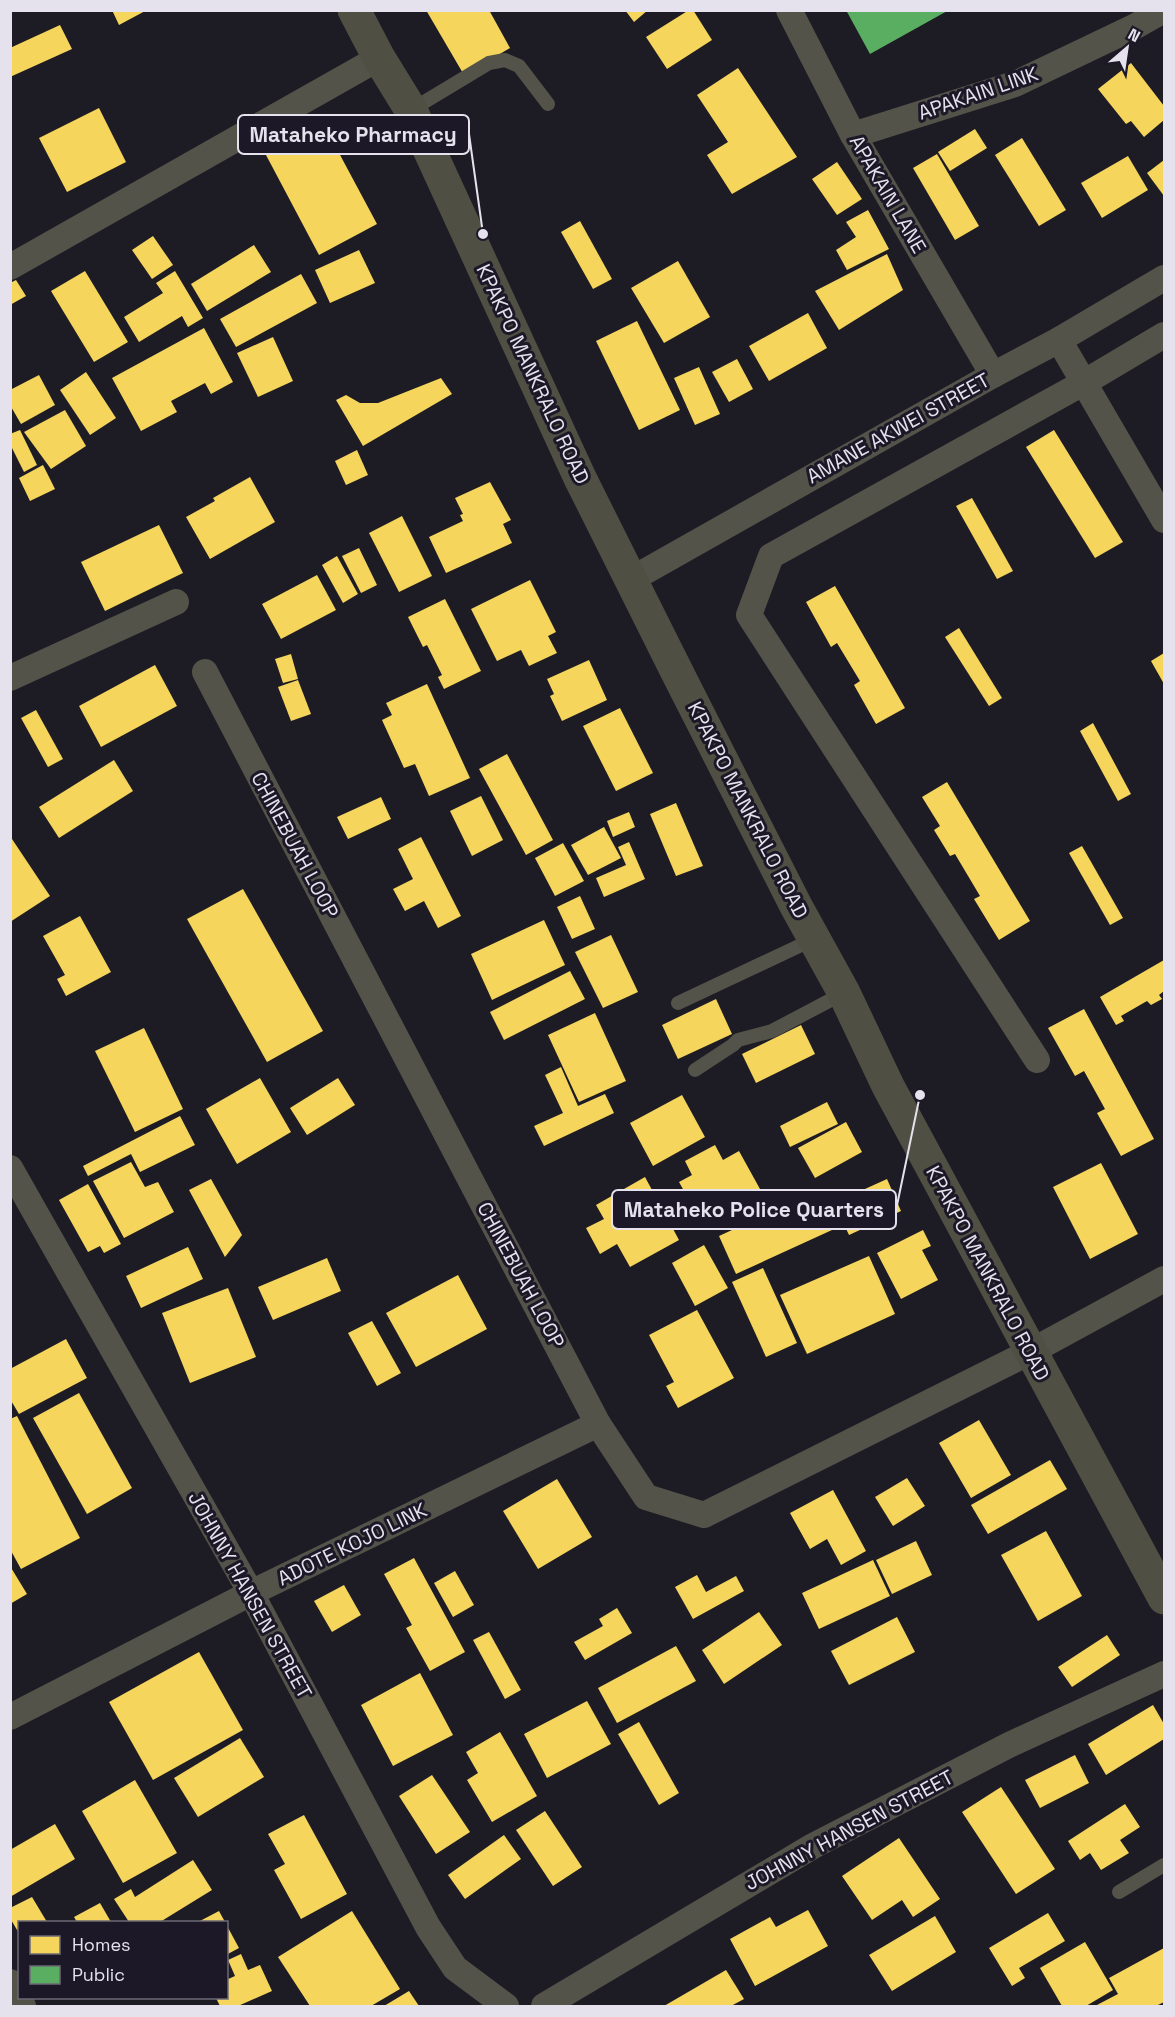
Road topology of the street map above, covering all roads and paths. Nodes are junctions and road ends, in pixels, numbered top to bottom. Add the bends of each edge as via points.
1 (354, 10) edge
2 (789, 10) edge
3 (1164, 10) edge
4 (379, 58) junction
5 (548, 104) dead end
6 (411, 110) junction
7 (853, 135) junction
8 (10, 267) edge
9 (1164, 278) edge
10 (1164, 335) edge
11 (1059, 340) junction
12 (993, 375) junction
13 (1085, 382) junction
14 (1164, 520) edge
15 (632, 579) junction
16 (176, 602) dead end
17 (205, 672) dead end
18 (10, 678) edge
19 (814, 939) junction
20 (844, 993) junction
21 (678, 1003) dead end
22 (1037, 1060) dead end
23 (695, 1070) dead end
24 (10, 1168) edge
25 (1164, 1279) edge
26 (1030, 1352) junction
27 (598, 1424) junction
28 (251, 1593) junction
29 (1164, 1598) edge
30 (1164, 1674) edge
31 (10, 1717) edge
32 (1164, 1865) edge
33 (1119, 1892) dead end
34 (10, 1982) edge
35 (18, 1999) edge
36 (506, 2007) edge
37 (544, 2007) edge

1 - 4 street, KPAKPO MANKRALO ROAD
2 - 7 street, APAKAIN LANE
3 - 7 street, APAKAIN LINK via 1015,84
4 - 6 street, KPAKPO MANKRALO ROAD
4 - 8 street
5 - 6 lane via 519,66 505,60 489,63
6 - 15 street, KPAKPO MANKRALO ROAD via 580,478
7 - 12 street, APAKAIN LANE
9 - 11 street, AMANE AKWEI STREET
10 - 13 street
11 - 12 street, AMANE AKWEI STREET
11 - 13 street
12 - 15 street, AMANE AKWEI STREET
13 - 14 street
13 - 22 street via 771,556 749,615
15 - 19 street, KPAKPO MANKRALO ROAD
16 - 18 street
17 - 27 street, CHINEBUAH LOOP
19 - 20 street, KPAKPO MANKRALO ROAD
19 - 21 lane
20 - 23 lane via 772,1031 738,1040
20 - 26 street, KPAKPO MANKRALO ROAD via 888,1086
24 - 28 street, JOHNNY HANSEN STREET
25 - 26 street, CHINEBUAH LOOP
26 - 27 street, CHINEBUAH LOOP via 704,1515 646,1497
26 - 29 street, KPAKPO MANKRALO ROAD
27 - 28 street, ADOTE KOJO LINK
28 - 31 street, ADOTE KOJO LINK
28 - 36 street, JOHNNY HANSEN STREET via 428,1927 455,1968
30 - 37 street, JOHNNY HANSEN STREET via 1009,1745 813,1845
32 - 33 lane
34 - 35 street

